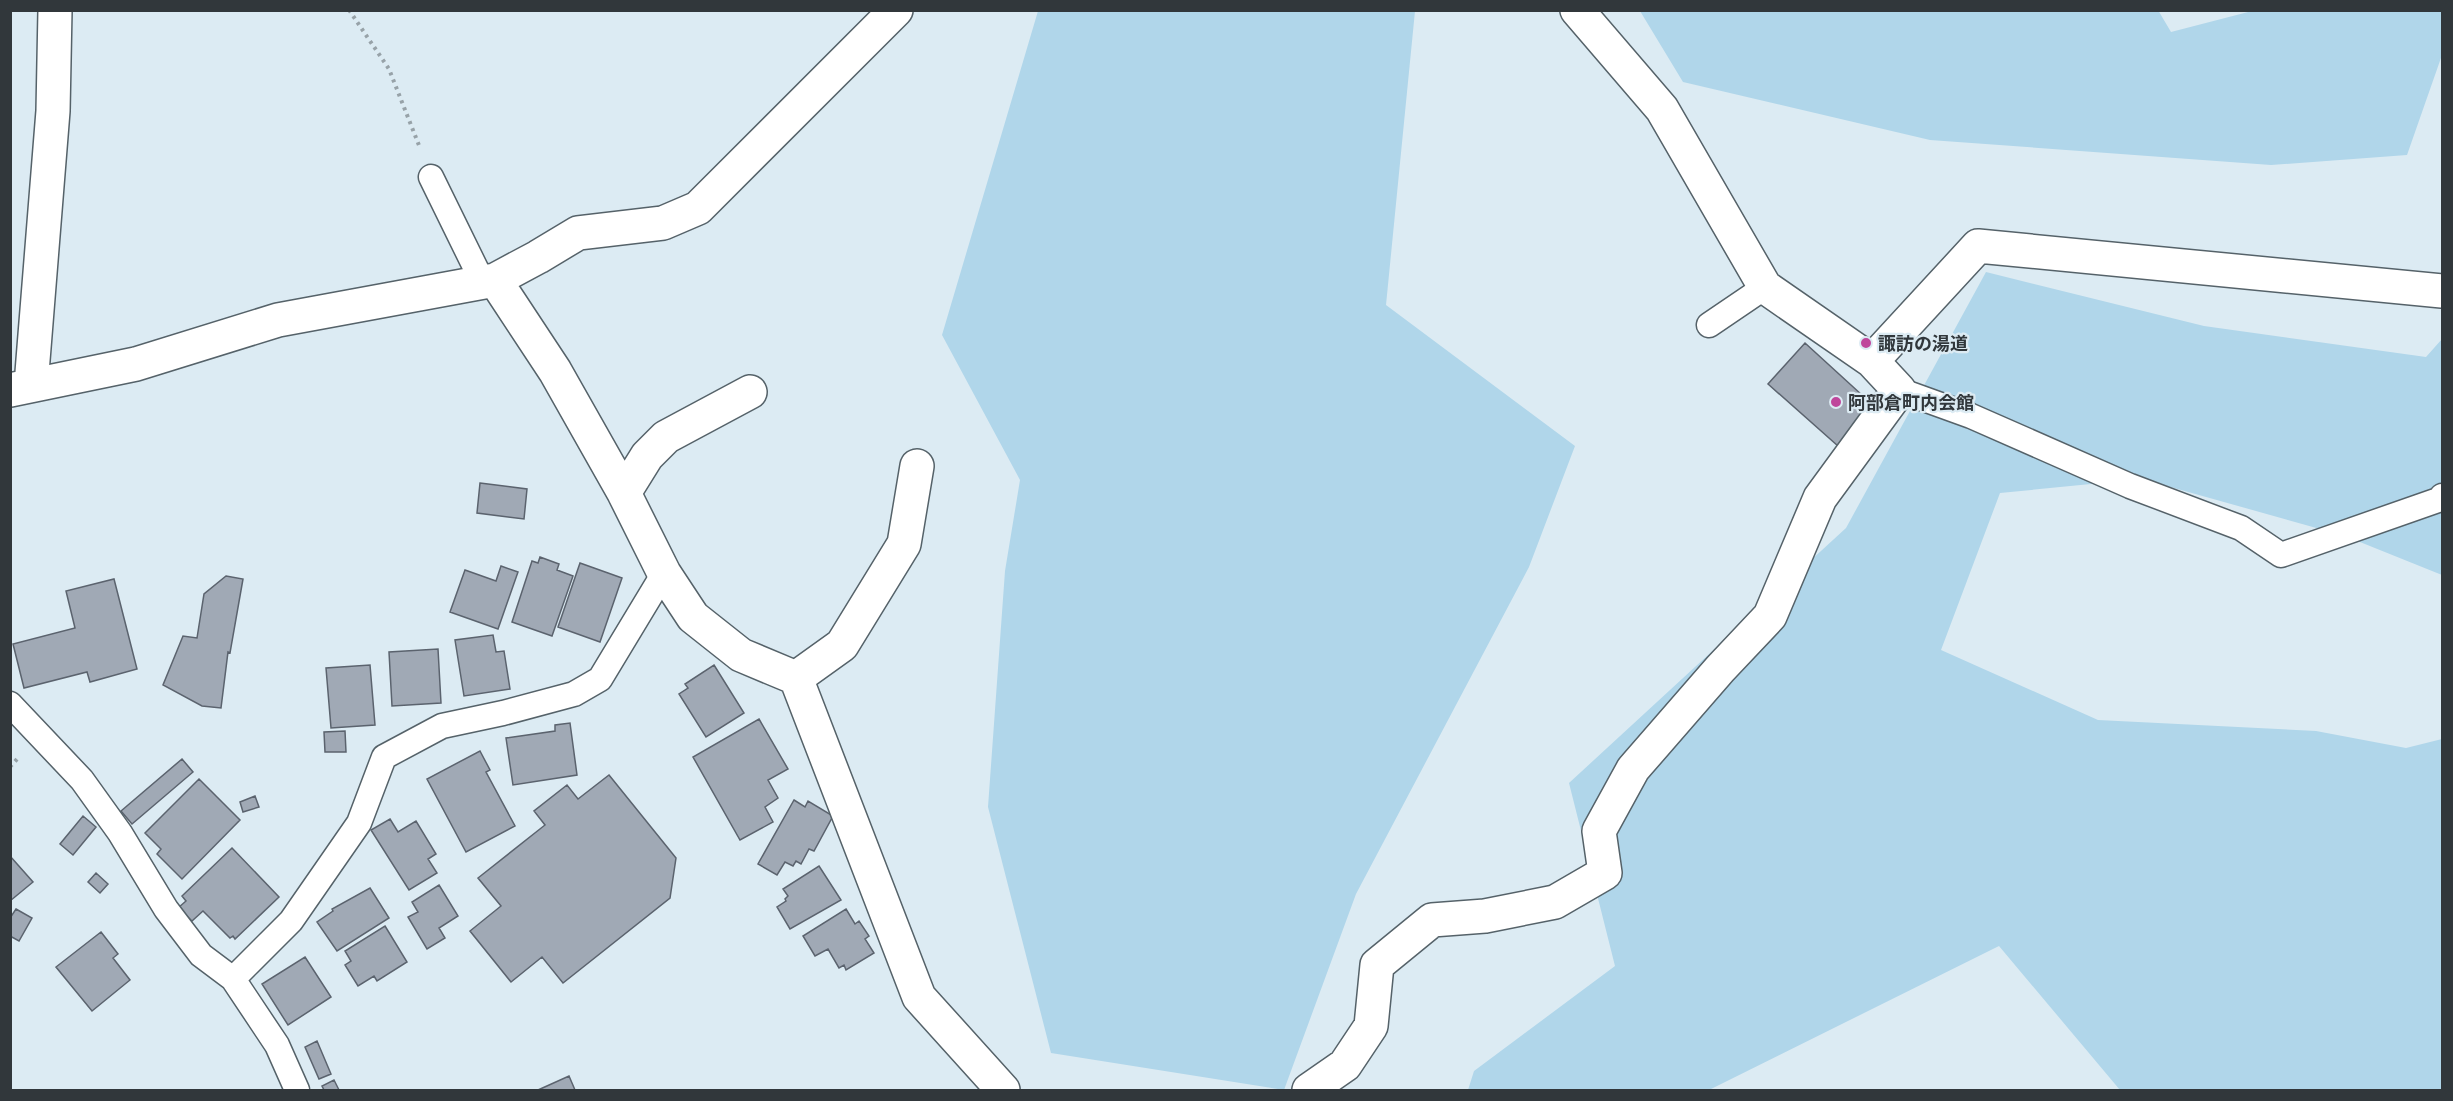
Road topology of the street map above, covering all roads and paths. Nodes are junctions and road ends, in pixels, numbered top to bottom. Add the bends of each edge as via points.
1 (55, 10) edge
2 (349, 10) edge
3 (896, 10) edge
4 (1577, 10) edge
5 (868, 23) edge
6 (431, 177) joint
7 (488, 281) junction
8 (1765, 287) junction
9 (2442, 291) edge
10 (1709, 325) dead end
11 (1872, 361) junction
12 (21, 388) edge
13 (1899, 390) junction
14 (750, 392) dead end
15 (917, 466) dead end
16 (624, 493) junction
17 (2442, 496) edge
18 (664, 573) junction
19 (796, 678) junction
20 (10, 704) edge
21 (233, 979) junction
22 (297, 1090) edge
23 (1004, 1090) edge
24 (1309, 1090) edge

1 - 12 street via 52,111
2 - 6 path via 389,69
3 - 5 street
4 - 8 street via 1662,109
5 - 7 street via 698,208 663,223 578,233
6 - 7 lane
7 - 12 street via 278,320 136,364
7 - 16 street via 555,371
8 - 10 lane
8 - 11 street
9 - 11 street via 1978,246
11 - 13 street
13 - 17 lane via 2241,528 2282,555
13 - 24 street via 1820,498 1770,616 1632,769 1599,831 1605,873 1555,902 1485,916 1432,920 1377,965 1371,1026 1345,1065
14 - 16 street via 666,438 647,456
15 - 19 street via 904,544 842,645
16 - 18 street
18 - 19 street via 693,617 741,655
18 - 21 lane via 600,679 574,694 442,726 384,757 359,823 291,921
19 - 23 street via 919,997
20 - 21 lane via 82,780 166,909 201,954
21 - 22 lane via 277,1045

